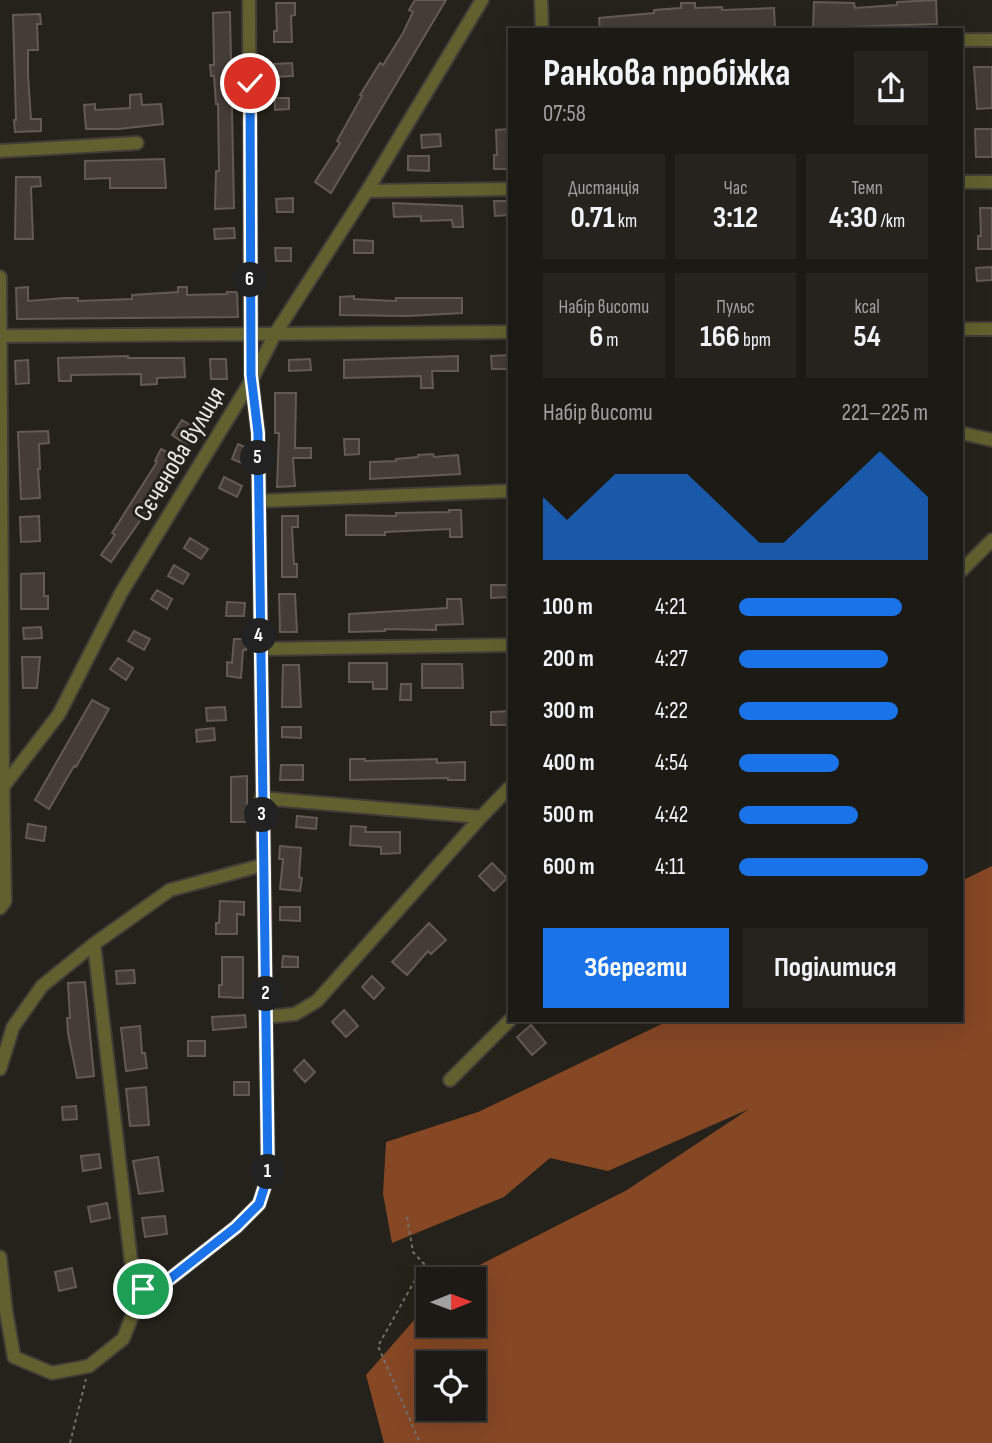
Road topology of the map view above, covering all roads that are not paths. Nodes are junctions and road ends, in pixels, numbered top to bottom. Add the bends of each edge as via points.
1 (249, 0) edge
2 (482, 0) edge
3 (541, 0) edge
4 (541, 28) edge
5 (963, 40) edge
6 (992, 40) edge
7 (137, 143) dead end
8 (0, 151) edge
9 (963, 182) edge
10 (992, 182) edge
11 (508, 189) edge
12 (367, 191) junction
13 (0, 277) edge
14 (963, 329) edge
15 (992, 329) edge
16 (508, 332) edge
17 (251, 334) junction
18 (275, 334) junction
19 (1, 336) edge
20 (251, 381) junction
21 (963, 433) edge
22 (992, 440) edge
23 (508, 491) edge
24 (259, 501) junction
25 (992, 540) edge
26 (963, 569) edge
27 (508, 645) edge
28 (260, 649) junction
29 (1, 787) edge
30 (508, 789) edge
31 (261, 797) junction
32 (481, 817) junction
33 (263, 865) junction
34 (3, 905) edge
35 (94, 944) junction
36 (267, 1017) junction
37 (508, 1022) edge
38 (0, 1069) edge
39 (450, 1080) dead end
40 (0, 1257) edge
41 (157, 1287) junction

1 - 17 street
2 - 12 street, Сєченова вулиця
3 - 4 street
5 - 6 street
7 - 8 street
9 - 10 street
11 - 12 street
12 - 18 street, Сєченова вулиця
13 - 19 street
14 - 15 street
16 - 18 street
17 - 18 street
17 - 19 street
17 - 20 street
18 - 20 street, Сєченова вулиця
19 - 29 street
20 - 24 street via 258,433
20 - 29 street, Сєченова вулиця via 121,593 59,714
21 - 22 street
23 - 24 street
24 - 28 street
25 - 26 street
27 - 28 street
28 - 31 street
29 - 34 street
30 - 32 street
31 - 32 street
31 - 33 street
32 - 36 street via 317,1001 295,1014
33 - 35 street via 170,890
33 - 36 street
35 - 38 street via 41,986 13,1027
35 - 41 street via 131,1261
36 - 41 street via 268,1176 259,1204
37 - 39 street
40 - 41 street via 14,1357 52,1373 89,1366 123,1339 143,1289

